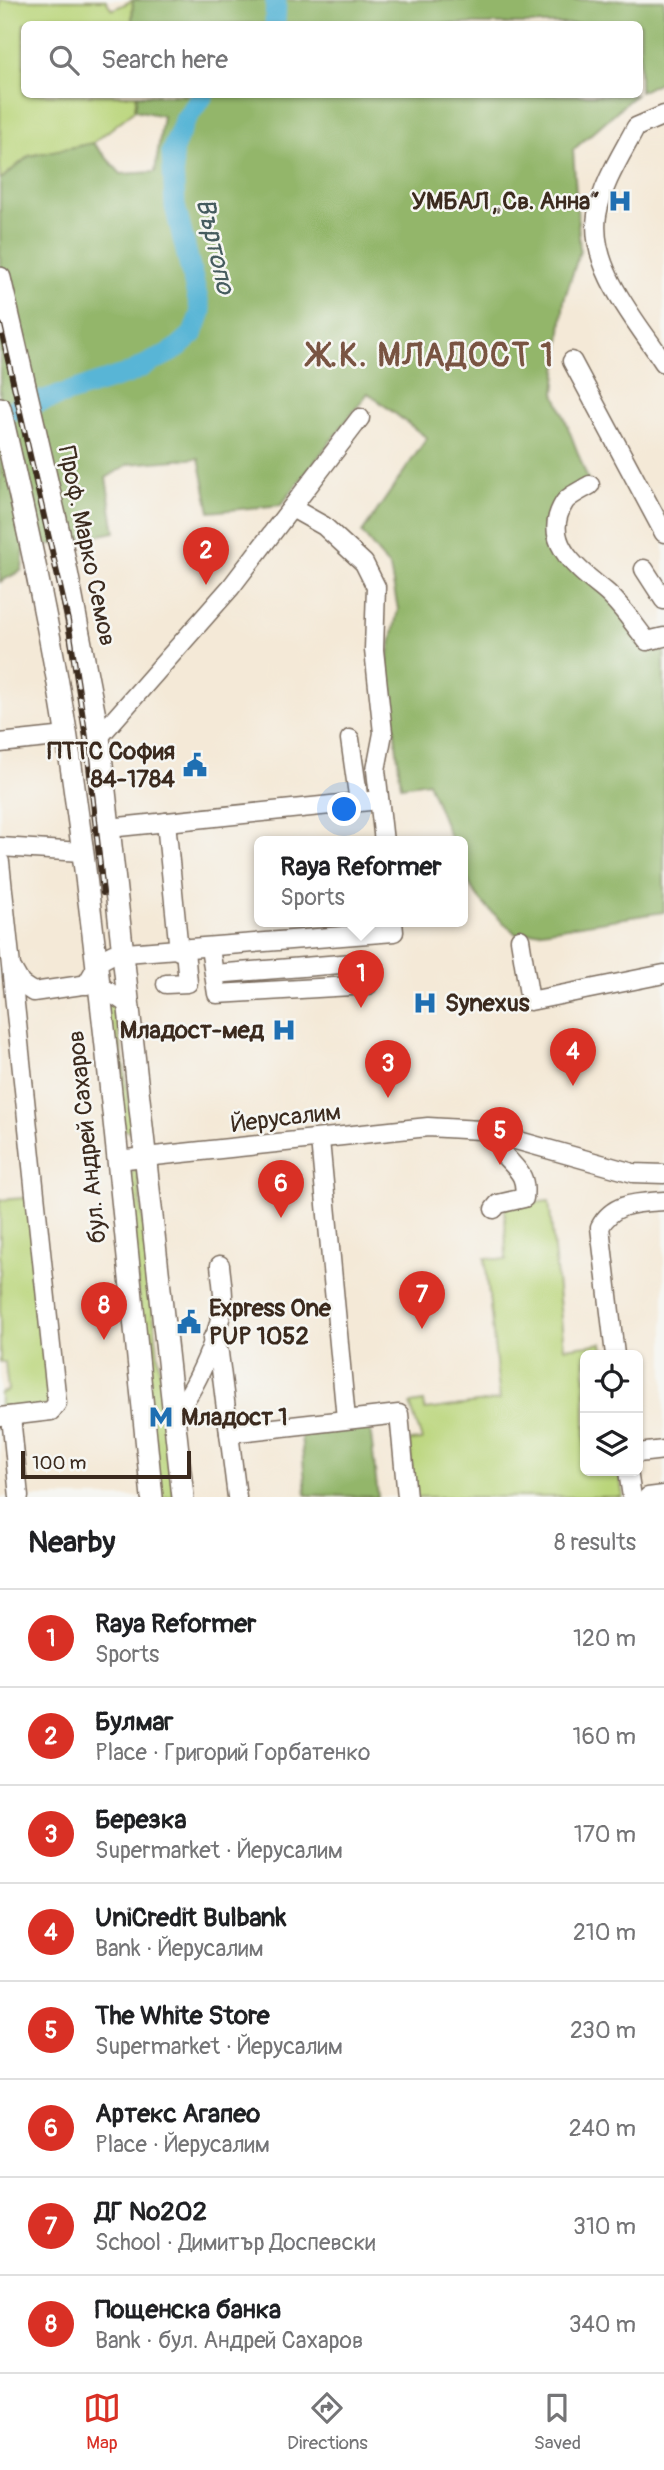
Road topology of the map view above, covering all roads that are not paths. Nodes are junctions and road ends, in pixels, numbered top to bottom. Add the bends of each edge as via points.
1 (664, 116) edge
2 (0, 278) edge
3 (572, 361) dead end
4 (664, 363) edge
5 (0, 408) edge
6 (359, 418) dead end
7 (590, 485) dead end
8 (292, 508) junction
9 (664, 533) edge
10 (644, 569) dead end
11 (664, 600) edge
12 (664, 637) edge
13 (66, 736) junction
14 (99, 737) junction
15 (350, 739) dead end
16 (0, 743) edge
17 (379, 800) junction
18 (359, 802) junction
19 (166, 822) junction
20 (109, 828) junction
21 (383, 836) edge
22 (0, 847) edge
23 (82, 852) junction
24 (0, 862) edge
25 (394, 927) edge
26 (520, 939) dead end
27 (210, 948) junction
28 (182, 951) junction
29 (123, 954) junction
30 (13, 970) junction
31 (214, 974) junction
32 (664, 974) edge
33 (92, 979) junction
34 (166, 984) dead end
35 (129, 1005) junction
36 (496, 1134) junction
37 (320, 1140) junction
38 (145, 1158) junction
39 (117, 1160) junction
40 (634, 1173) junction
41 (664, 1174) edge
42 (664, 1201) edge
43 (631, 1204) junction
44 (494, 1209) dead end
45 (220, 1265) dead end
46 (212, 1339) junction
47 (614, 1350) edge
48 (174, 1415) junction
49 (5, 1417) edge
50 (346, 1419) junction
51 (229, 1433) junction
52 (664, 1450) edge
53 (643, 1452) edge
54 (629, 1476) edge
55 (664, 1495) edge
56 (19, 1497) edge
57 (152, 1497) edge
58 (183, 1497) edge
59 (237, 1497) edge
60 (407, 1497) edge
61 (632, 1497) edge
62 (648, 1497) edge

1 - 4 street via 636,127 597,215 597,248 610,280
2 - 14 main road, Проф. Марко Семов via 61,541
3 - 9 street
5 - 13 main road via 32,548
6 - 8 street
7 - 12 street via 564,501 556,526 559,542 584,578 606,592 647,641
8 - 14 street via 231,587
8 - 17 street via 324,526 364,563 376,587 374,650 383,733 376,770
10 - 11 street
13 - 16 street
13 - 23 main road
14 - 20 main road, Проф. Марко Семов
15 - 18 street
17 - 18 street
17 - 21 street
18 - 19 street
19 - 20 street
19 - 28 street
20 - 29 main road
22 - 23 street
23 - 33 main road, бул. Андрей Сахаров
24 - 30 street
25 - 27 street via 394,932
26 - 32 street via 530,1000
27 - 28 street
27 - 31 street
28 - 29 street
28 - 34 street via 188,983
29 - 33 street via 105,957
29 - 35 main road
30 - 33 street via 33,992
30 - 49 street via 57,1403 51,1411
31 - 31 street via 366,962 368,985 217,994
33 - 35 street
33 - 39 main road, бул. Андрей Сахаров
35 - 38 main road
36 - 37 street, Йерусалим via 428,1128
36 - 40 street, Йерусалим
36 - 44 street via 503,1154 523,1175 525,1190 520,1202
37 - 38 street, Йерусалим
37 - 50 street
38 - 39 street, Йерусалим
38 - 48 main road
39 - 57 main road, бул. Андрей Сахаров
40 - 41 street, Йерусалим
40 - 43 street
42 - 43 street
43 - 47 street via 613,1209 600,1227
45 - 46 street via 223,1300
46 - 48 street via 188,1399
46 - 51 street via 219,1353
48 - 58 main road
49 - 56 street
50 - 51 street
50 - 60 street via 399,1414
51 - 59 street
52 - 53 street
54 - 61 street
55 - 62 street

